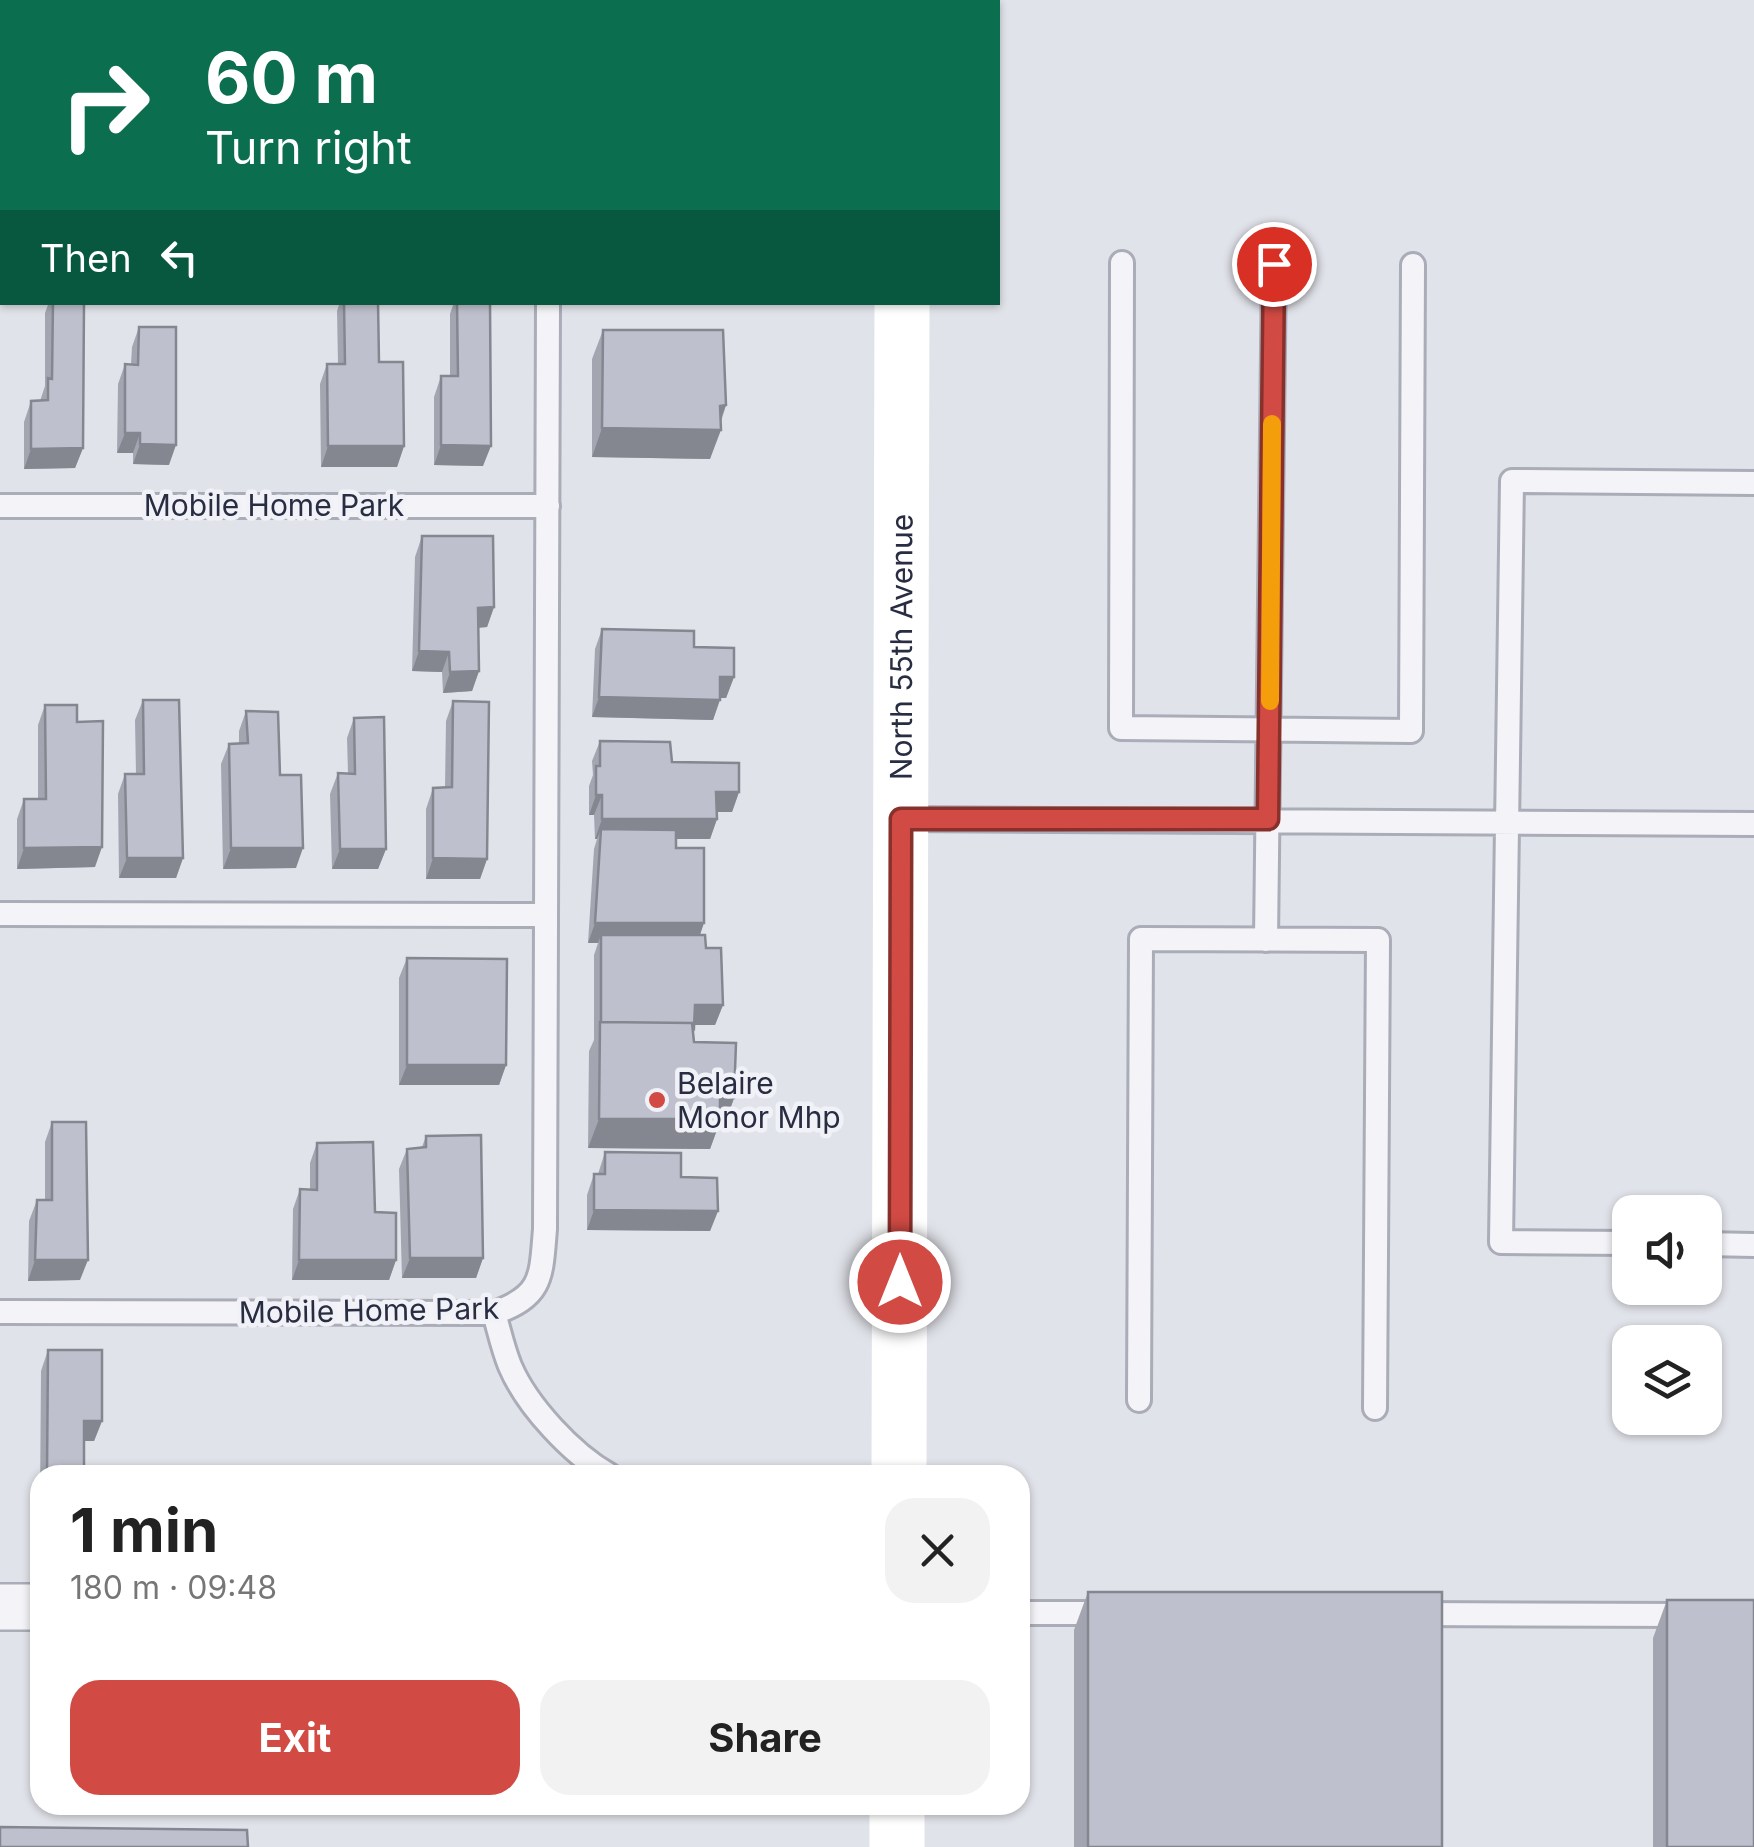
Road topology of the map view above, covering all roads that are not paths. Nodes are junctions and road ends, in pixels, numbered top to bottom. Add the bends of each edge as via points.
1 (1122, 263) dead end
2 (1274, 264) dead end
3 (1413, 265) dead end
4 (548, 305) edge
5 (902, 305) edge
6 (1754, 483) edge
7 (0, 506) edge
8 (548, 506) junction
9 (1269, 729) junction
10 (901, 819) junction
11 (1268, 819) junction
12 (1507, 822) junction
13 (1754, 824) edge
14 (0, 914) edge
15 (546, 915) junction
16 (1266, 940) junction
17 (1612, 1244) edge
18 (1722, 1244) edge
19 (1754, 1244) edge
20 (0, 1312) edge
21 (494, 1313) junction
22 (1138, 1400) dead end
23 (1376, 1408) dead end
24 (592, 1465) edge
25 (899, 1465) edge
26 (0, 1607) edge
27 (30, 1607) edge
28 (1030, 1613) edge
29 (1127, 1613) edge
30 (1382, 1614) edge
31 (1715, 1616) edge
32 (897, 1815) edge
33 (896, 1847) edge

1 - 9 lane via 1121,728
2 - 9 lane
3 - 9 lane via 1411,731
4 - 8 lane, Mobile Home Park
5 - 10 street, North 55th Avenue
6 - 12 lane via 1512,481
7 - 8 lane, Mobile Home Park
8 - 15 lane, Mobile Home Park
9 - 11 lane
10 - 11 lane
10 - 25 street, North 55th Avenue
11 - 12 lane
11 - 16 lane
12 - 13 lane
12 - 17 lane via 1501,1242
14 - 15 lane
15 - 21 lane, Mobile Home Park via 541,1277 523,1303
16 - 22 lane via 1141,940
16 - 23 lane via 1378,940
18 - 19 lane
20 - 21 lane, Mobile Home Park
21 - 24 lane via 510,1368
26 - 27 street
28 - 29 lane
30 - 31 lane
32 - 33 street

